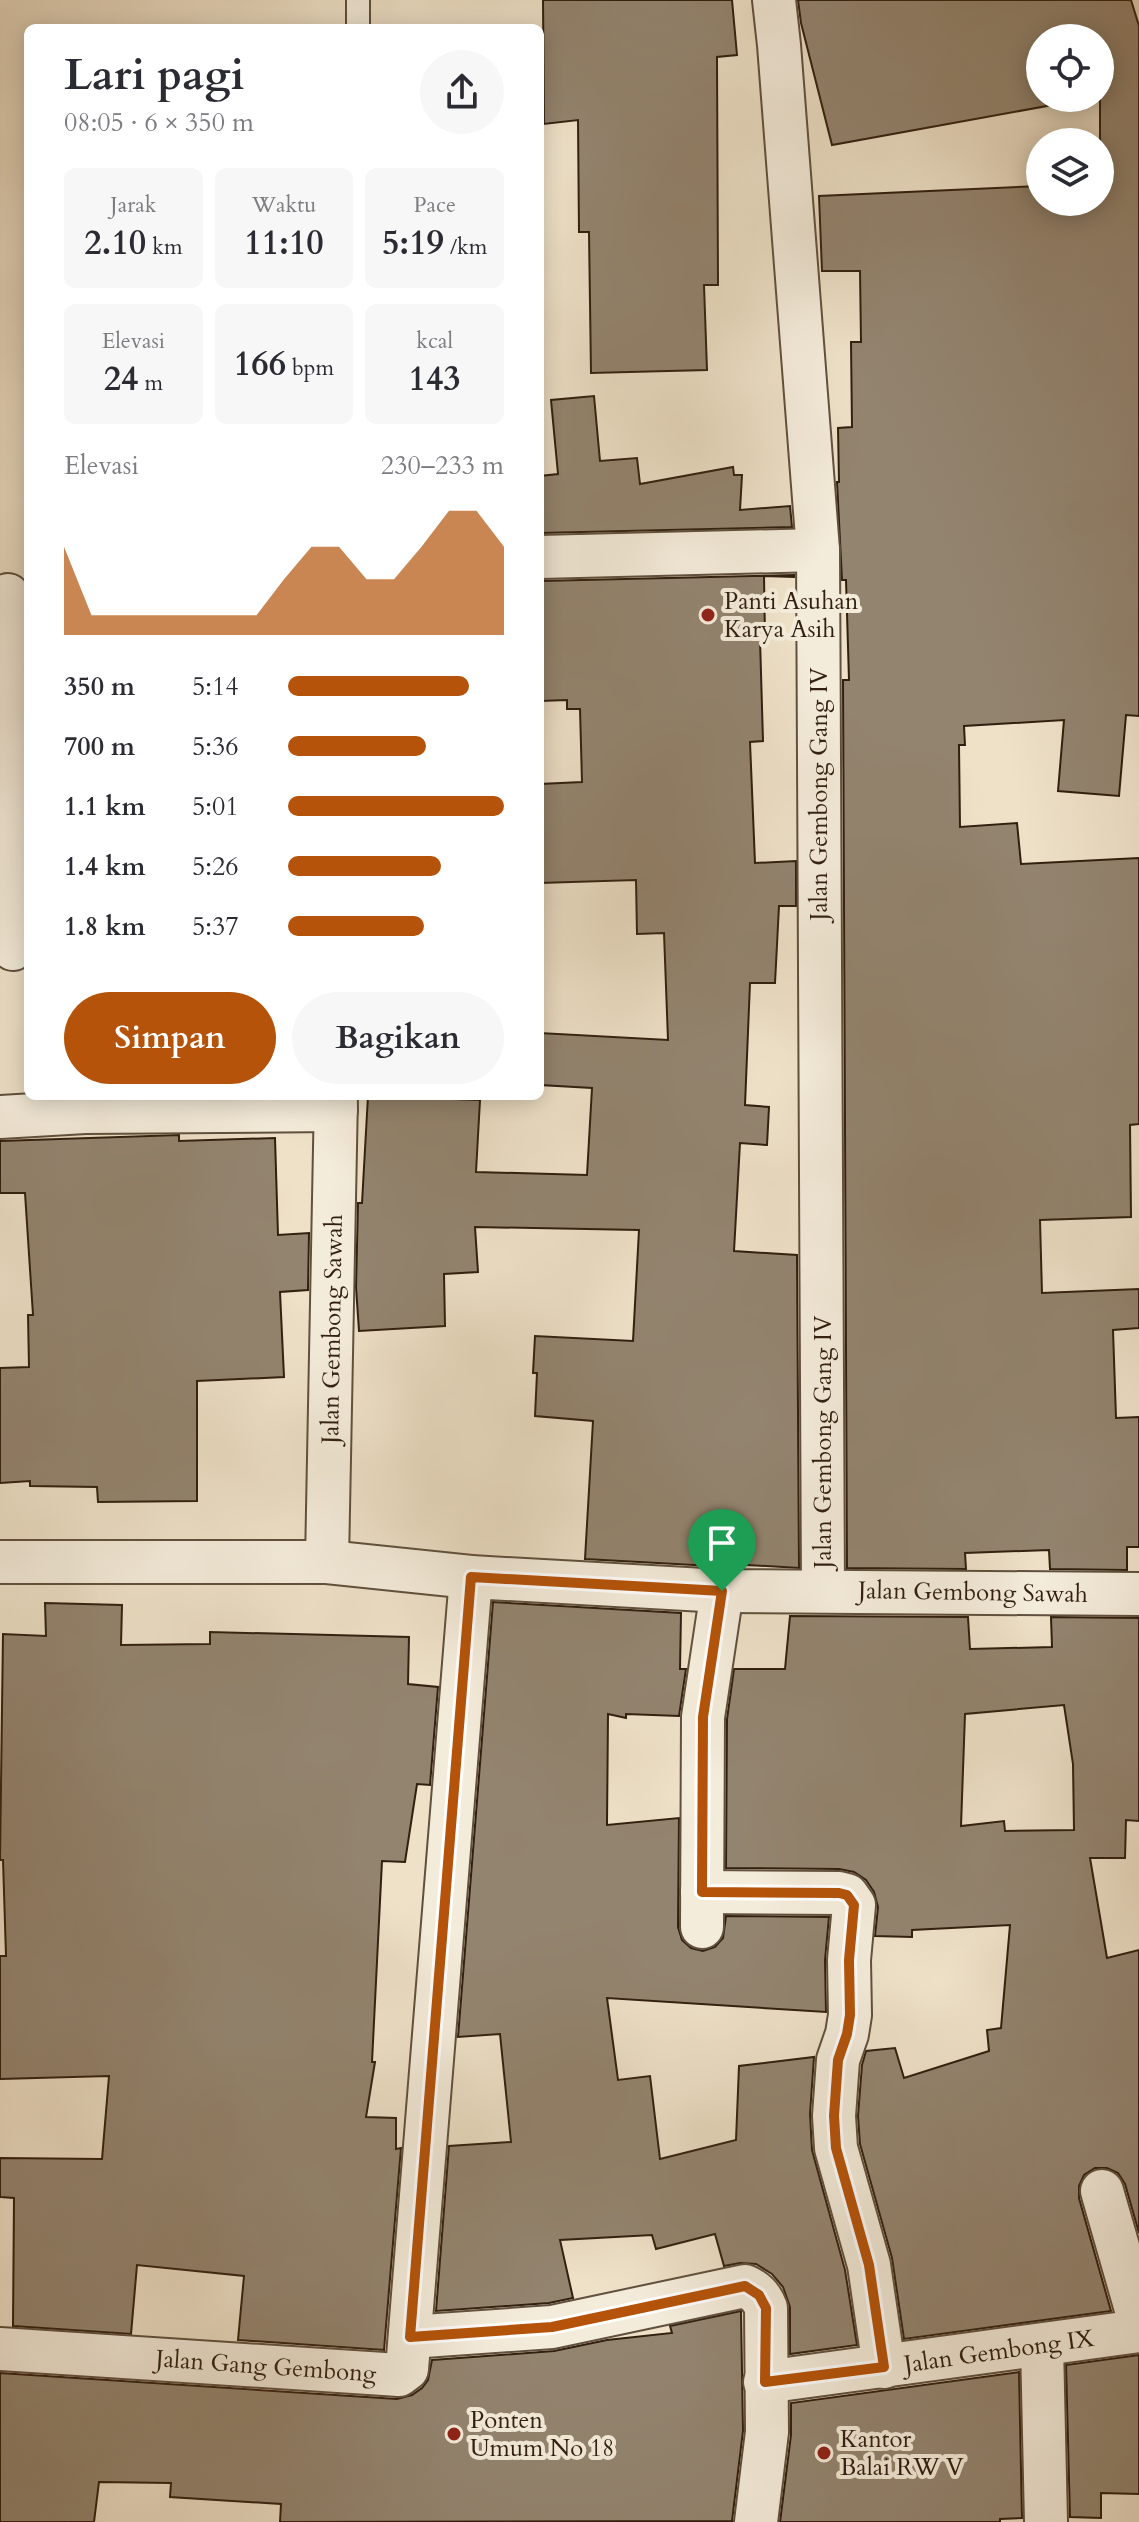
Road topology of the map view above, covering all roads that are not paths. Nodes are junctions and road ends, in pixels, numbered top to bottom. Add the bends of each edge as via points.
1 (358, 0) edge
2 (774, 0) edge
3 (358, 24) edge
4 (818, 550) junction
5 (544, 557) edge
6 (12, 594) edge
7 (13, 949) dead end
8 (336, 1103) edge
9 (0, 1117) edge
10 (0, 1562) edge
11 (327, 1562) junction
12 (471, 1577) junction
13 (823, 1590) junction
14 (722, 1591) junction
15 (1139, 1594) edge
16 (1102, 2191) dead end
17 (1139, 2320) edge
18 (1139, 2331) edge
19 (410, 2337) junction
20 (1042, 2345) junction
21 (0, 2349) edge
22 (884, 2367) junction
23 (765, 2382) junction
24 (756, 2522) edge
25 (1046, 2522) edge

1 - 3 lane
2 - 4 street, Jalan Gembong Gang IV
4 - 5 street
4 - 13 street, Jalan Gembong Gang IV
6 - 7 street
8 - 9 street
8 - 11 street, Jalan Gembong Sawah
10 - 11 street, Jalan Gembong Sawah
11 - 12 street, Jalan Gembong Sawah
12 - 14 street, Jalan Gembong Sawah
12 - 19 street, Jalan Gang Gembong
13 - 14 street, Jalan Gembong Sawah
13 - 15 street, Jalan Gembong Sawah
14 - 22 street via 703,1717 702,1910 839,1893 854,1905 850,2015 838,2060 836,2148 869,2265
16 - 17 street
18 - 20 street, Jalan Gembong IX
19 - 21 street, Jalan Gang Gembong via 407,2369 399,2375
19 - 23 street via 552,2327 745,2286 766,2308
20 - 22 street, Jalan Gembong IX
20 - 25 street
22 - 23 street, Jalan Gembong IX
23 - 24 street via 767,2432

